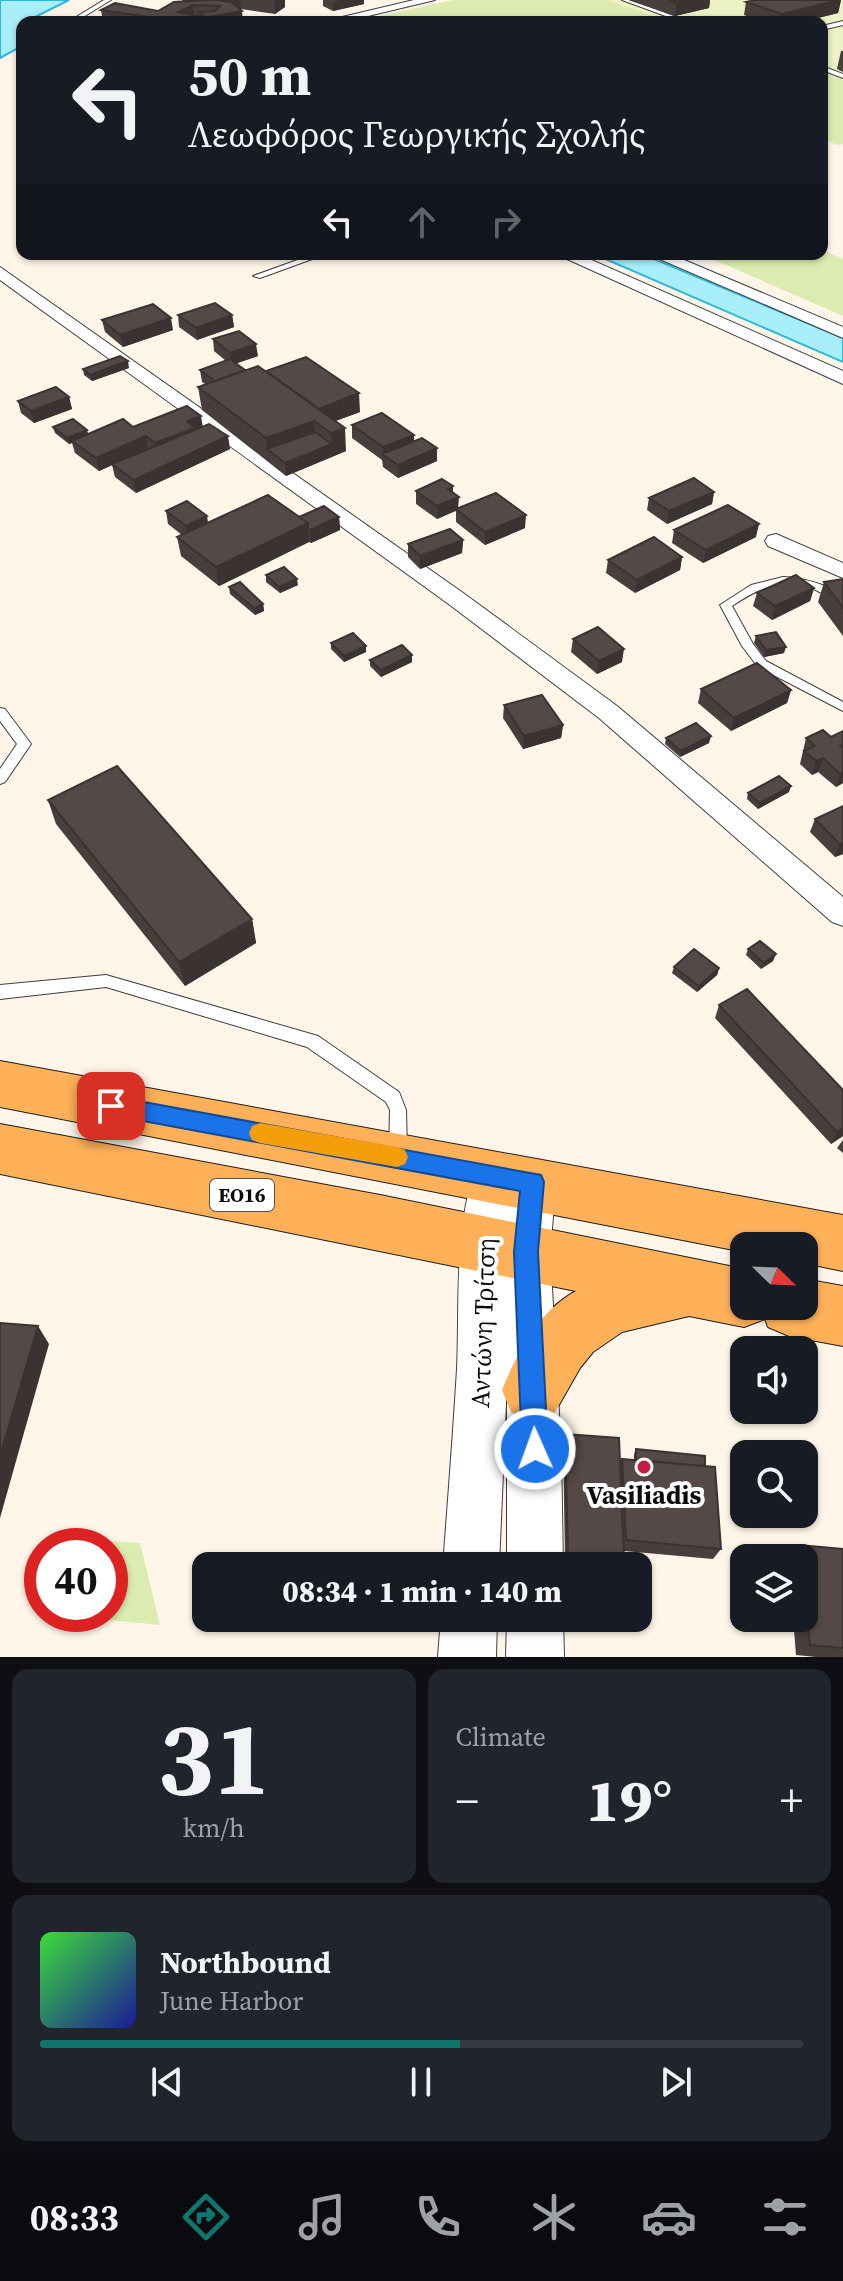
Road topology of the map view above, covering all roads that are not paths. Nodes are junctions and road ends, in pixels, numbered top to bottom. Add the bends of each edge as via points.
1 (108, 0) edge
2 (429, 0) edge
3 (625, 0) edge
4 (81, 16) edge
5 (355, 16) edge
6 (670, 16) edge
7 (304, 260) edge
8 (578, 260) edge
9 (670, 260) edge
10 (0, 272) edge
11 (257, 276) dead end
12 (843, 333) edge
13 (843, 378) edge
14 (776, 541) dead end
15 (843, 571) edge
16 (843, 600) edge
17 (843, 707) edge
18 (0, 712) edge
19 (0, 779) edge
20 (843, 914) edge
21 (0, 992) edge
22 (0, 1084) edge
23 (0, 1149) edge
24 (398, 1157) junction
25 (514, 1179) junction
26 (843, 1243) edge
27 (505, 1247) junction
28 (722, 1294) edge
29 (818, 1311) edge
30 (843, 1316) edge
31 (533, 1390) junction
32 (472, 1552) edge
33 (535, 1552) edge
34 (468, 1632) edge
35 (535, 1632) edge
36 (467, 1657) edge
37 (535, 1657) edge

1 - 4 lane
2 - 5 street
3 - 6 lane
7 - 11 lane
8 - 13 street
9 - 12 street
10 - 20 street via 608,712
14 - 15 street
16 - 17 lane via 800,580 774,579 726,605 762,664
18 - 19 lane via 24,744
21 - 24 lane via 102,981 312,1041 393,1097
22 - 24 main road
23 - 27 main road, ΕΟ16
24 - 25 main road
25 - 26 main road
25 - 27 street, Αντώνη Τρίτση
27 - 28 main road, ΕΟ16
27 - 31 street, Αντώνη Τρίτση
27 - 32 street, Αντώνη Τρίτση via 482,1368
28 - 31 main road via 627,1298 591,1314 558,1344
29 - 30 main road
31 - 33 street, Αντώνη Τρίτση
34 - 36 street
35 - 37 street

